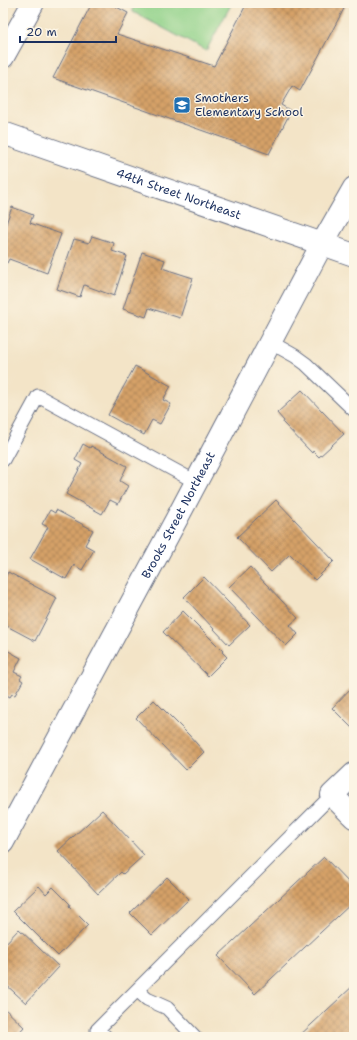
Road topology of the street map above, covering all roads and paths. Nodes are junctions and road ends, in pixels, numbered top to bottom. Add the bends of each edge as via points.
1 (33, 3) edge
2 (3, 57) edge
3 (3, 133) edge
4 (354, 188) edge
5 (322, 244) junction
6 (354, 255) edge
7 (270, 342) junction
8 (354, 410) edge
9 (3, 460) edge
10 (196, 482) junction
11 (354, 774) edge
12 (332, 795) junction
13 (354, 817) edge
14 (3, 842) edge
15 (137, 990) junction
16 (106, 1037) edge
17 (195, 1037) edge

1 - 2 street
3 - 5 street, 44th Street Northeast
4 - 5 street, Brooks Street Northeast
5 - 6 street, 44th Street Northeast
5 - 7 street, Brooks Street Northeast
7 - 8 lane via 306,364
7 - 10 street, Brooks Street Northeast
9 - 10 lane via 38,396
10 - 14 street, Brooks Street Northeast
11 - 12 street
12 - 13 street
12 - 15 lane
15 - 16 lane via 97,1030
15 - 17 lane via 147,999 168,1008

